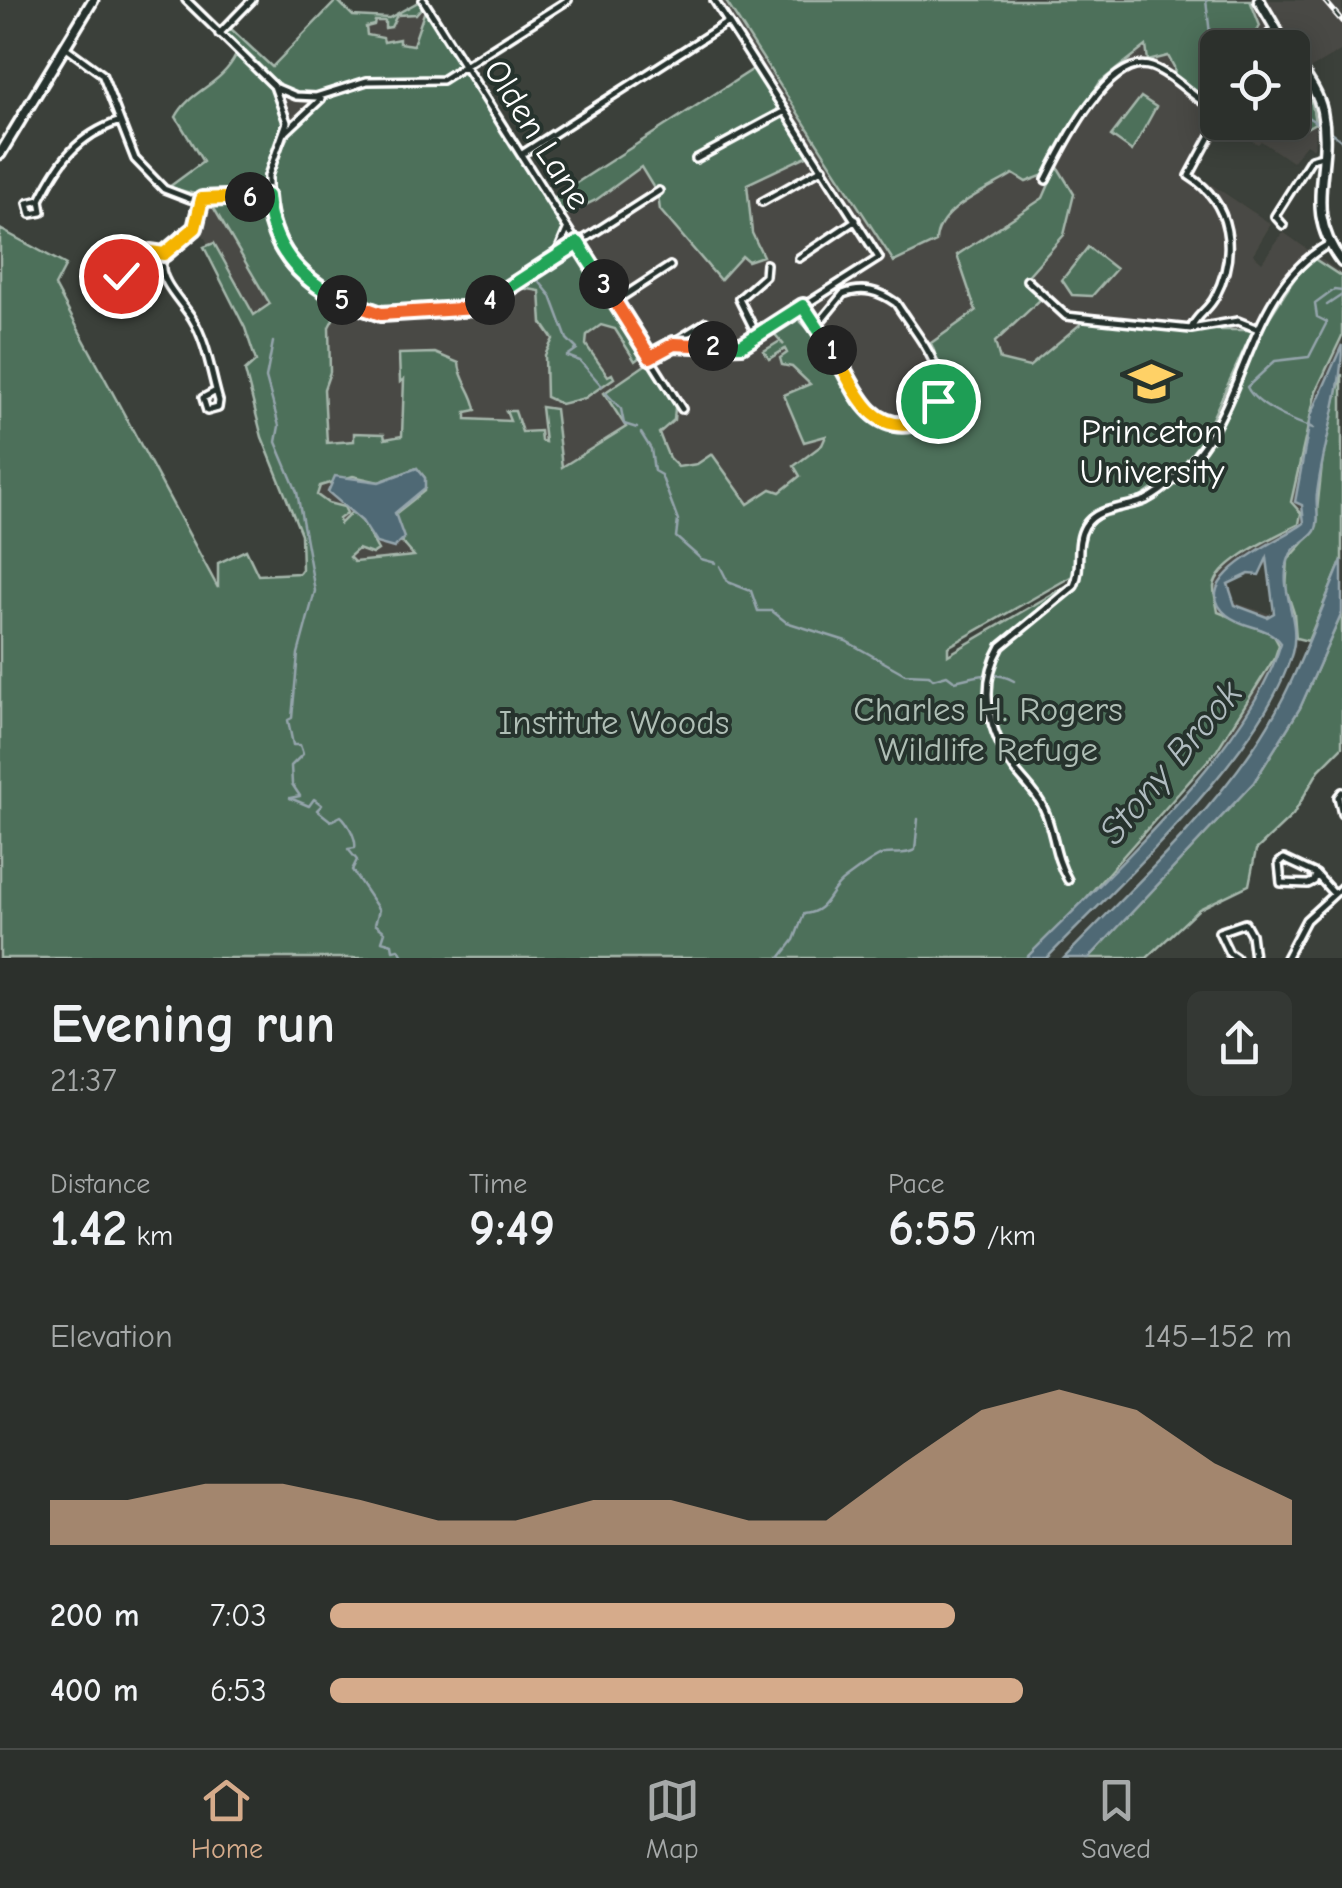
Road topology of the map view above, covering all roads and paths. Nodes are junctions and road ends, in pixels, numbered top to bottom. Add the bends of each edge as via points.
1 (93, 0) edge
2 (186, 0) edge
3 (252, 0) edge
4 (568, 0) edge
5 (714, 0) edge
6 (1259, 0) edge
7 (427, 2) edge
8 (728, 22) junction
9 (1275, 28) edge
10 (219, 34) junction
11 (64, 47) junction
12 (465, 66) junction
13 (1310, 85) edge
14 (274, 86) junction
15 (332, 92) junction
16 (1200, 99) edge
17 (785, 111) junction
18 (120, 122) junction
19 (285, 133) junction
20 (1208, 140) edge
21 (0, 154) edge
22 (522, 154) junction
23 (1322, 156) junction
24 (696, 160) dead end
25 (823, 168) junction
26 (1046, 180) dead end
27 (659, 192) dead end
28 (267, 196) junction
29 (202, 199) junction
30 (40, 200) dead end
31 (762, 202) dead end
32 (856, 220) junction
33 (1283, 226) dead end
34 (568, 227) junction
35 (578, 243) junction
36 (1329, 244) junction
37 (164, 254) junction
38 (799, 258) dead end
39 (554, 260) junction
40 (1342, 262) edge
41 (766, 264) dead end
42 (670, 266) dead end
43 (121, 276) dead end
44 (1027, 280) dead end
45 (616, 301) junction
46 (803, 306) junction
47 (706, 322) dead end
48 (816, 327) junction
49 (1190, 328) junction
50 (1258, 329) junction
51 (758, 336) junction
52 (674, 344) junction
53 (650, 357) junction
54 (216, 392) dead end
55 (682, 409) dead end
56 (1342, 792) edge
57 (1342, 814) edge
58 (1316, 874) junction
59 (1068, 880) dead end
60 (1339, 892) edge
61 (1236, 958) edge
62 (1254, 958) edge
63 (1286, 958) edge

1 - 11 main road
2 - 10 street
3 - 10 street
4 - 12 street
5 - 8 street
6 - 9 main road
7 - 12 street, Olden Lane
8 - 17 street
8 - 22 street
10 - 14 street
11 - 18 street via 102,74
11 - 21 main road
12 - 15 street via 434,82 368,82
12 - 22 street, Olden Lane
13 - 23 main road via 1323,117
14 - 15 street via 306,97
14 - 19 street via 286,113
15 - 19 street
16 - 26 street via 1156,69 1127,67 1095,98
17 - 24 street
17 - 25 street
18 - 29 street via 148,176 172,194
18 - 30 street via 73,146
19 - 28 street via 270,166
20 - 49 street via 1188,176 1222,208 1227,262 1214,301
22 - 34 street, Olden Lane
23 - 33 street via 1311,158 1274,216
23 - 36 main road via 1318,202
25 - 31 street
25 - 32 street
27 - 35 street
28 - 29 street
28 - 39 street via 276,241 288,261 325,292 371,313 476,308
29 - 37 street via 195,228
32 - 38 street
32 - 46 street via 879,258
34 - 35 street, Olden Lane
34 - 39 street
35 - 39 street
35 - 45 street, Olden Lane
36 - 40 main road
36 - 50 street via 1288,281
37 - 43 street via 150,252
37 - 54 street via 162,271 195,322
41 - 51 street via 765,276 738,299
42 - 45 street
44 - 49 street via 1066,316
45 - 53 street, Olden Lane
46 - 48 street
46 - 51 street
47 - 52 street
48 - 48 street via 865,407 883,422 911,424 938,401 940,375 886,296 867,290 843,294
49 - 50 street via 1238,321
50 - 59 street via 1198,454 1147,499 1087,522 1074,586 1001,646 989,675 993,732 1041,802
51 - 52 street via 730,347
52 - 53 street
53 - 55 street, Olden Lane
56 - 57 street
58 - 58 street via 1284,859 1279,863 1283,884 1308,884
58 - 60 street
60 - 63 street via 1306,920
61 - 62 street via 1219,932 1244,924

